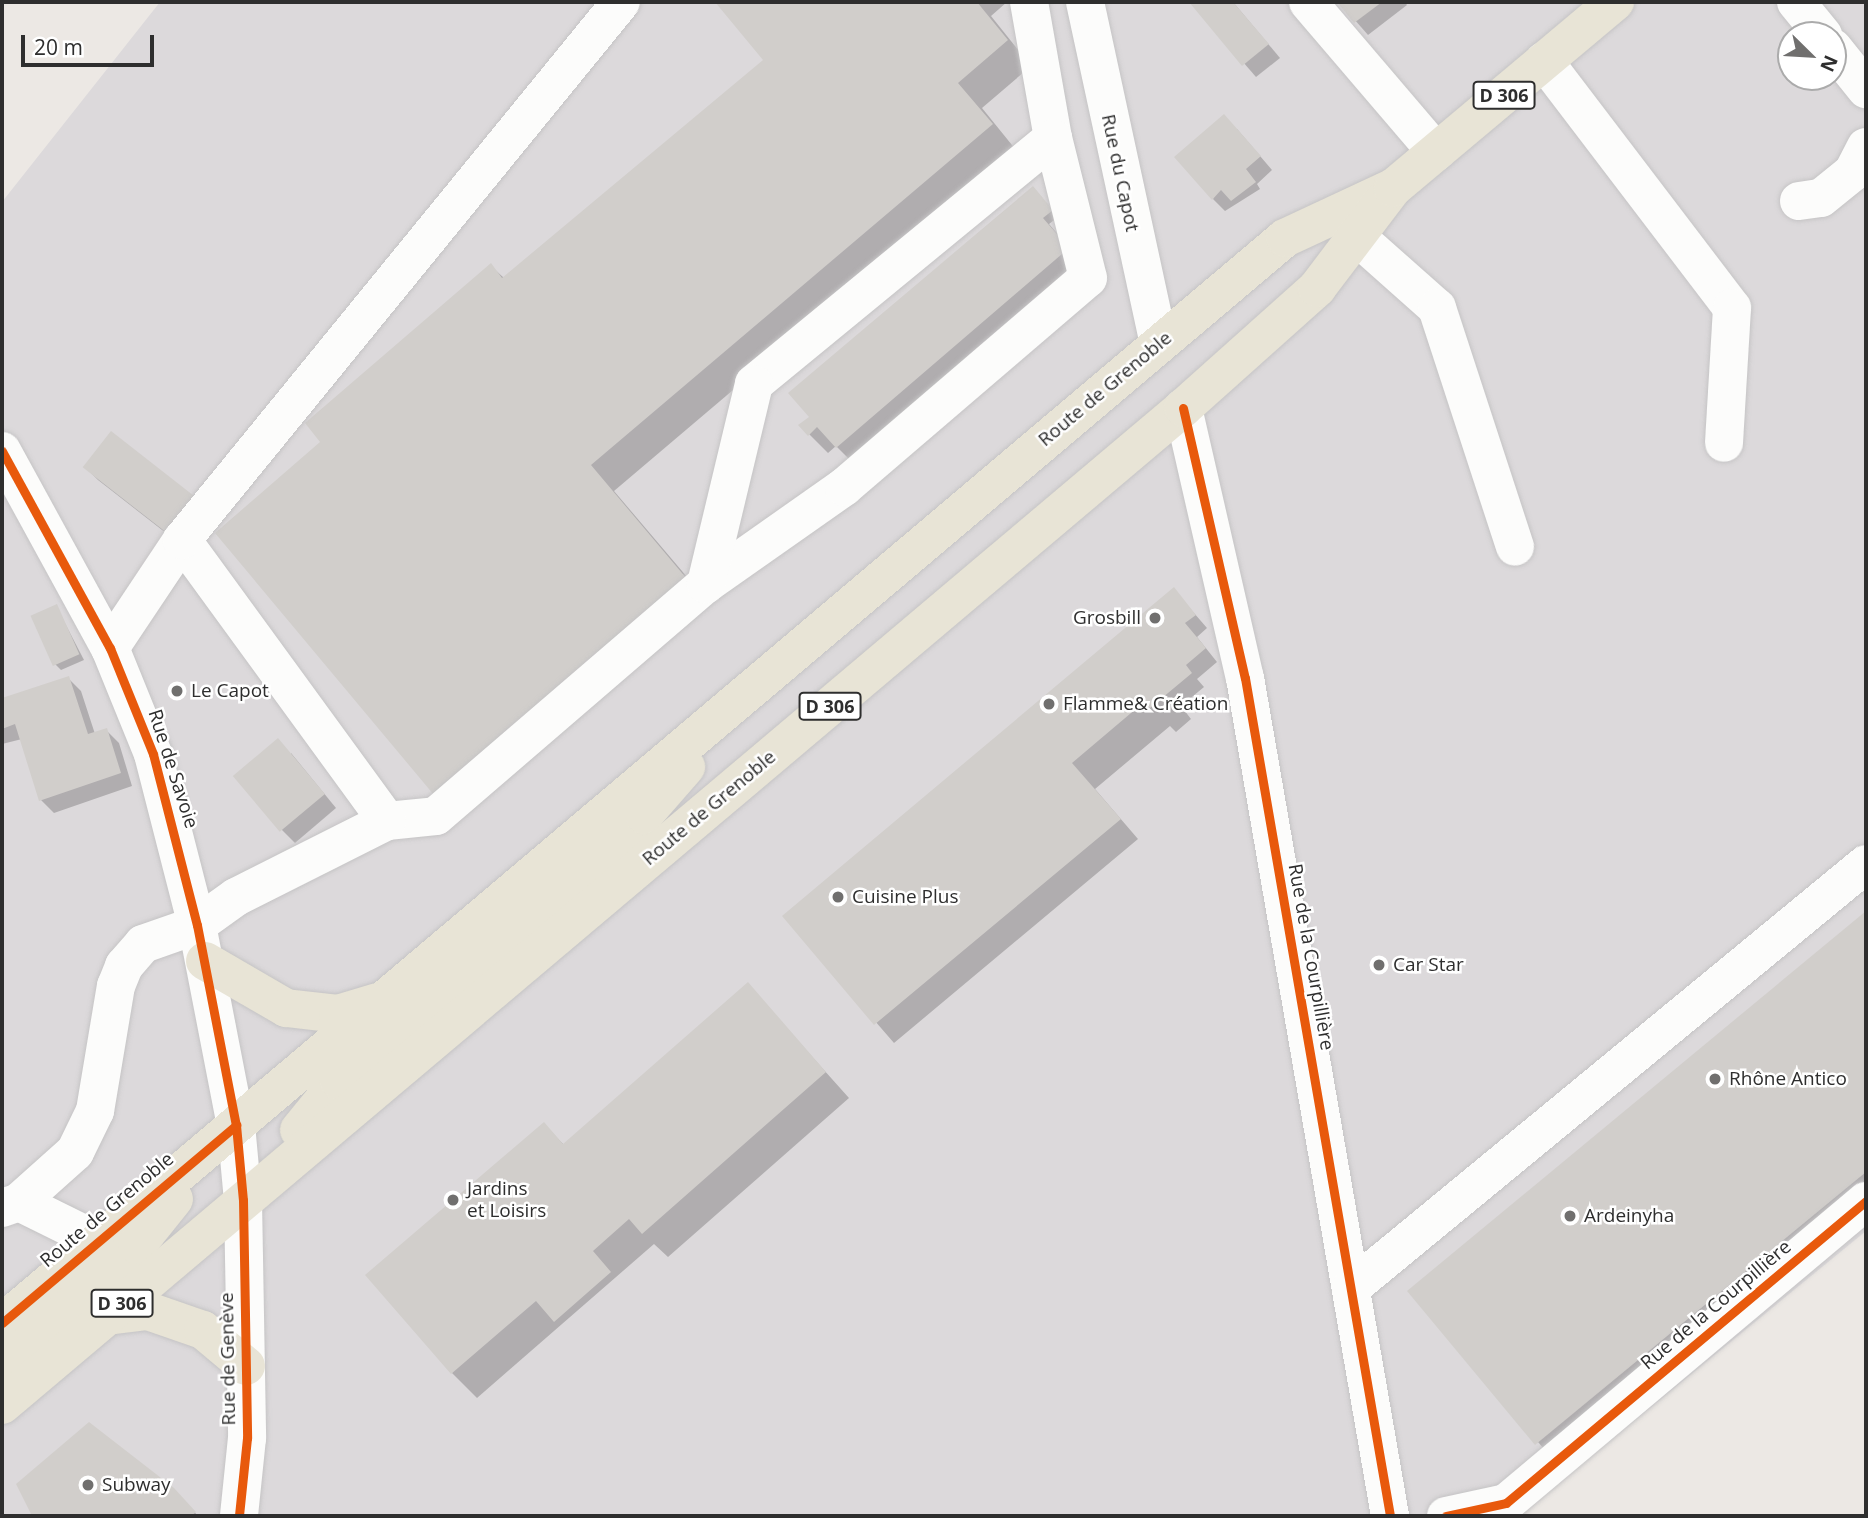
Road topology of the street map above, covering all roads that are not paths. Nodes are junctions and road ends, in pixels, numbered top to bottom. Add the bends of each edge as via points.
1 (621, 2) edge
2 (1029, 2) edge
3 (1085, 2) edge
4 (1308, 2) edge
5 (1615, 2) edge
6 (1796, 2) edge
7 (1812, 21) edge
8 (1544, 61) junction
9 (1847, 65) edge
10 (1866, 89) edge
11 (1053, 138) junction
12 (1866, 147) edge
13 (1436, 152) junction
14 (1393, 188) junction
15 (1800, 201) dead end
16 (1356, 236) junction
17 (1158, 344) junction
18 (1182, 408) junction
19 (1724, 443) dead end
20 (2, 451) edge
21 (182, 540) junction
22 (1515, 547) dead end
23 (706, 584) junction
24 (110, 648) junction
25 (768, 672) junction
26 (387, 821) junction
27 (1866, 864) edge
28 (201, 943) junction
29 (380, 1002) junction
30 (236, 1125) junction
31 (243, 1200) junction
32 (1866, 1201) edge
33 (10, 1205) edge
34 (98, 1241) junction
35 (1351, 1288) junction
36 (107, 1316) junction
37 (2, 1323) edge
38 (246, 1366) junction
39 (2, 1368) edge
40 (2, 1405) edge
41 (239, 1516) edge
42 (1390, 1516) edge
43 (1446, 1516) edge

1 - 21 street
2 - 11 street
3 - 17 street, Rue du Capot
4 - 13 street
5 - 8 main road, Route de Grenoble / D 306
6 - 7 street
8 - 13 main road, Route de Grenoble / D 306
8 - 19 street via 1732,308
9 - 10 street
11 - 23 street via 754,384
11 - 23 street via 1088,278 844,487
12 - 15 street via 1853,172 1821,198
13 - 14 main road, Route de Grenoble / D 306
14 - 16 main road, Route de Grenoble / D 306
14 - 17 main road, Route de Grenoble / D 306 via 1286,238
16 - 18 main road, Route de Grenoble / D 306 via 1317,288
16 - 22 street via 1437,308
17 - 25 main road, Route de Grenoble / D 306
18 - 31 main road, Route de Grenoble / D 306
18 - 35 street, Rue de la Courpillière via 1245,678
20 - 24 street, Rue de Savoie
21 - 24 street
21 - 26 street
23 - 26 street via 436,816
24 - 28 street, Rue de Savoie via 153,754
25 - 29 main road, Route de Grenoble / D 306
25 - 31 main road via 644,816 340,1081
26 - 28 street via 236,897
27 - 35 street
28 - 29 main road via 286,1008 338,1014
28 - 30 street, Rue de Savoie
28 - 33 street via 142,944 124,966 116,986 95,1111 75,1152
29 - 30 main road, Route de Grenoble / D 306
30 - 31 street, Rue de Genève
30 - 34 main road, Route de Grenoble / D 306
30 - 39 main road via 137,1245
31 - 36 main road, Route de Grenoble / D 306
31 - 38 street, Rue de Genève
32 - 43 street, Rue de la Courpillière via 1506,1503
33 - 34 street
34 - 37 main road, Route de Grenoble / D 306
35 - 42 street, Rue de la Courpillière
36 - 38 main road via 148,1311 203,1330
36 - 40 main road, Route de Grenoble / D 306
38 - 41 street, Rue de Genève via 247,1438

